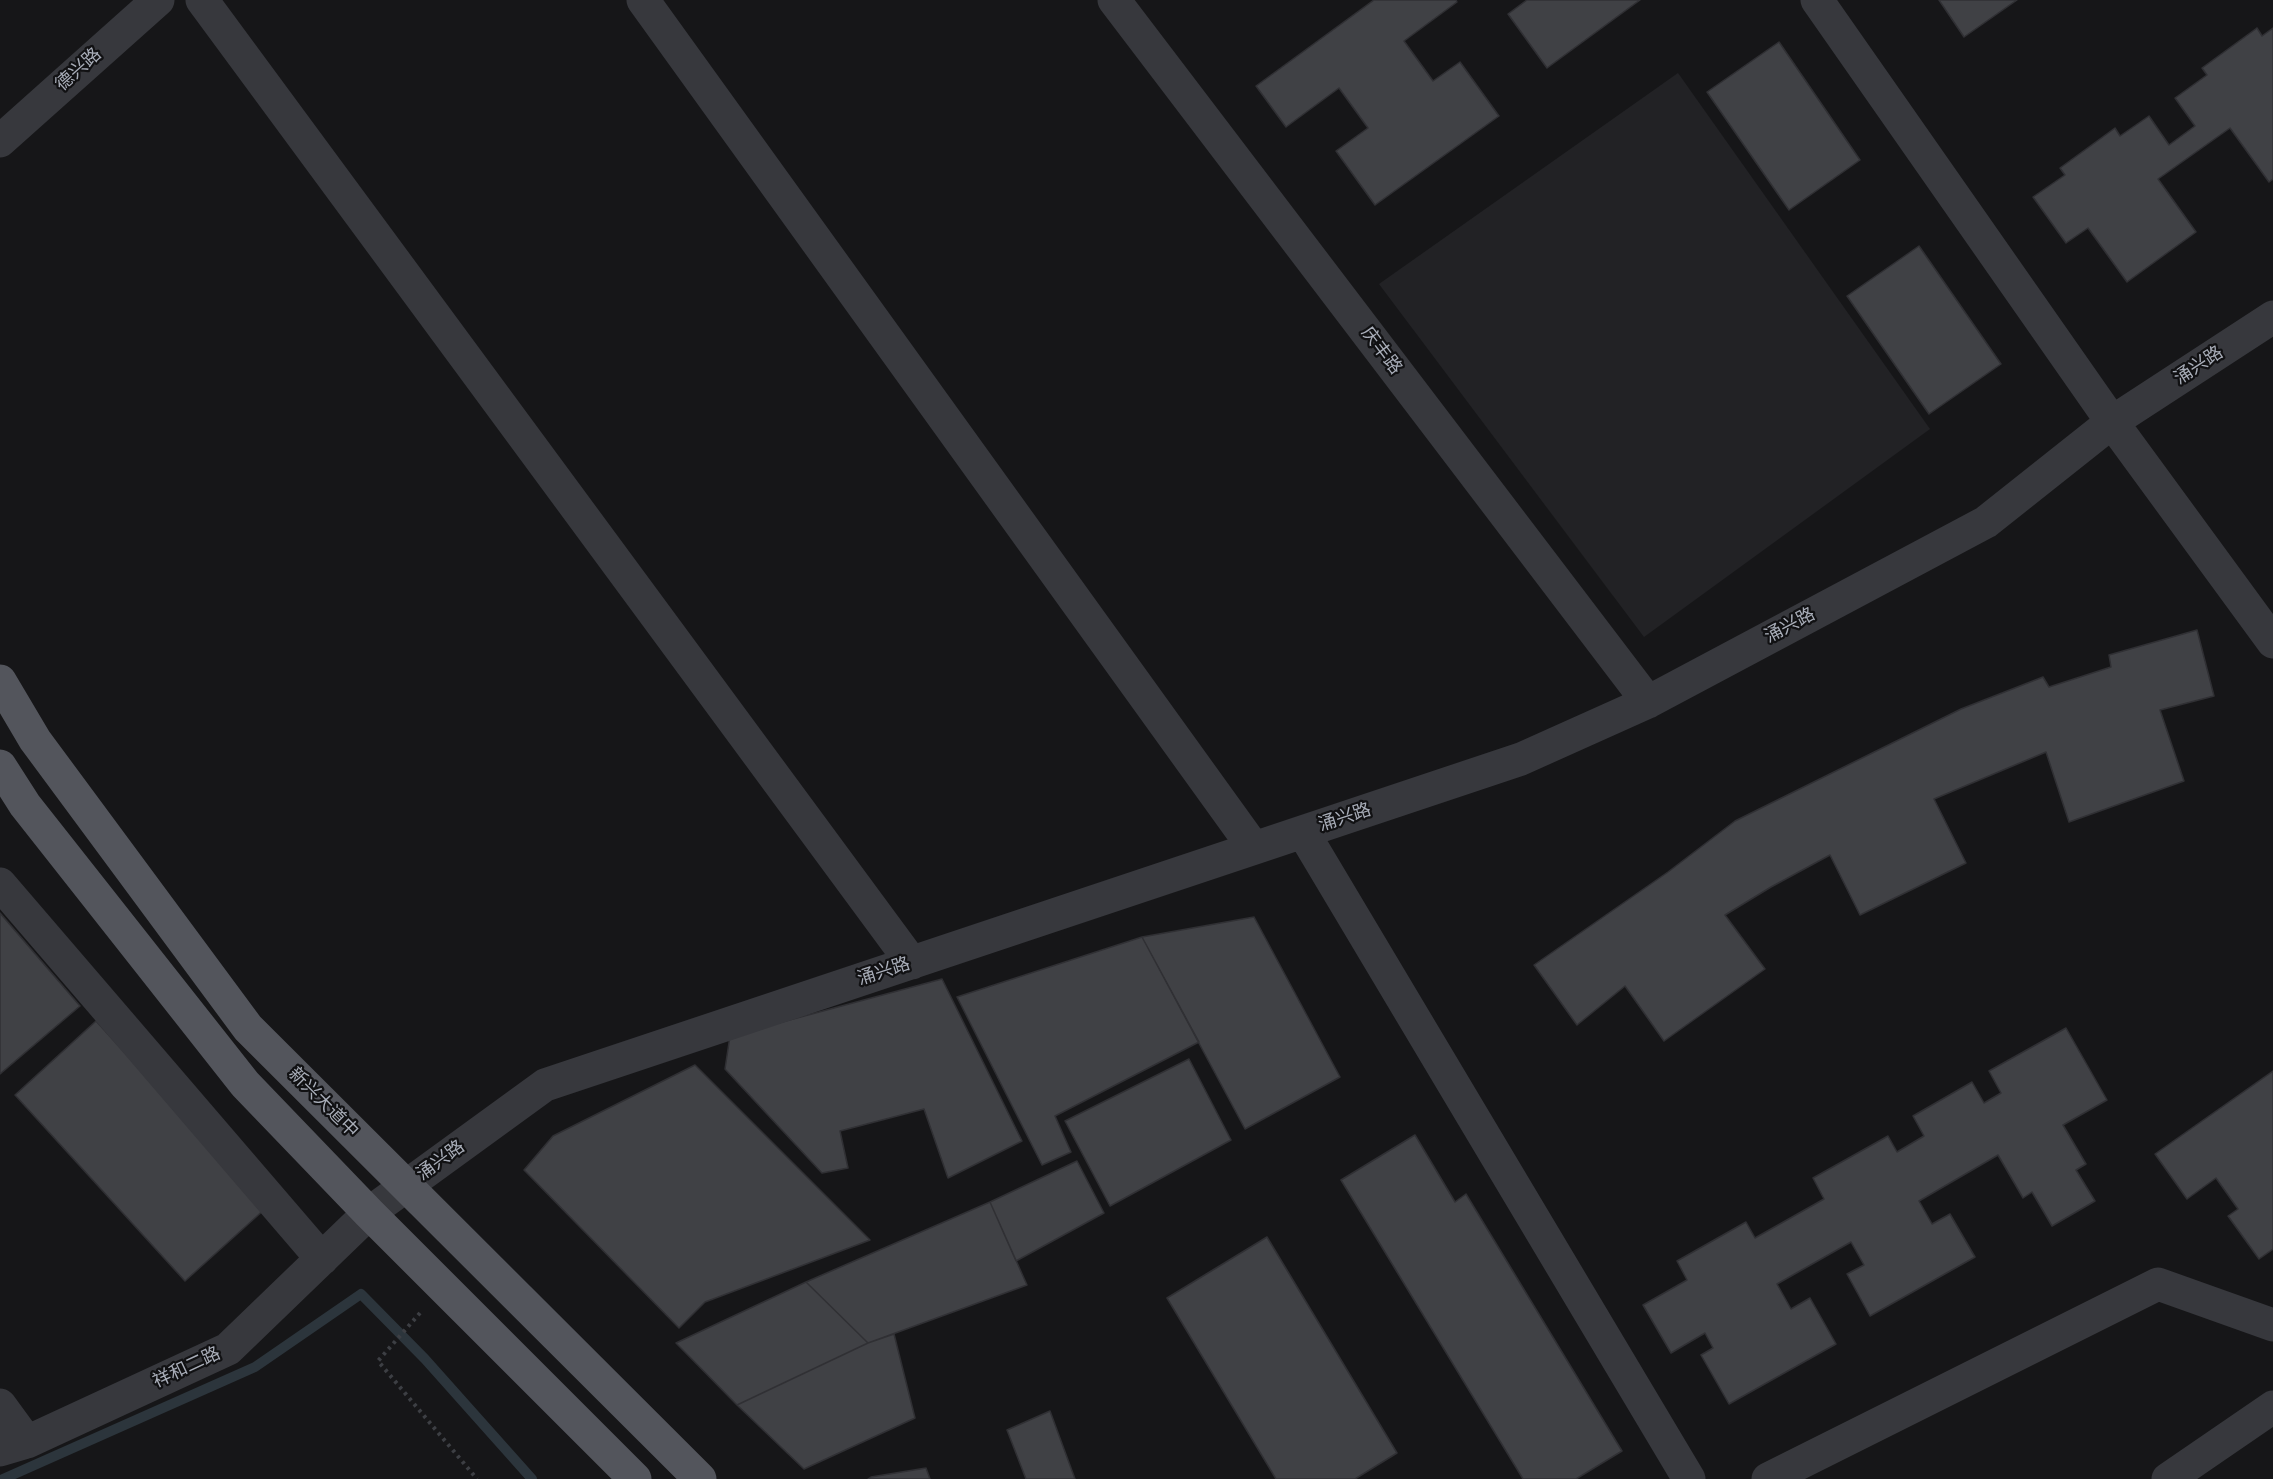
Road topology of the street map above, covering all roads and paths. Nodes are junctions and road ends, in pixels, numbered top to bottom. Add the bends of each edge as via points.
1 (158, 0) edge
2 (202, 0) edge
3 (643, 0) edge
4 (1114, 0) edge
5 (1817, 0) edge
6 (0, 141) edge
7 (2273, 317) edge
8 (2112, 422) junction
9 (2273, 642) edge
10 (0, 681) edge
11 (1648, 702) junction
12 (0, 766) edge
13 (1303, 832) junction
14 (1254, 848) junction
15 (0, 884) edge
16 (912, 963) junction
17 (406, 1186) junction
18 (369, 1213) junction
19 (322, 1259) junction
20 (443, 1287) junction
21 (2273, 1325) edge
22 (0, 1405) edge
23 (2273, 1407) edge
24 (14, 1446) edge
25 (477, 1479) edge
26 (635, 1479) edge
27 (700, 1479) edge
28 (1689, 1479) edge
29 (1768, 1479) edge
30 (2168, 1479) edge

1 - 6 street, 德兴路
2 - 16 street
3 - 14 street
4 - 11 street, 庆丰路
5 - 8 street
7 - 8 street, 涌兴路
8 - 9 street
8 - 11 street, 涌兴路 via 1986,522
10 - 17 main road, 新兴大道中 via 35,740 248,1028
11 - 13 street, 涌兴路 via 1521,759
12 - 18 main road via 26,806 245,1084
13 - 14 street, 涌兴路
13 - 28 street
14 - 16 street, 涌兴路
15 - 19 street
16 - 17 street, 涌兴路 via 545,1085
17 - 18 street, 涌兴路
17 - 27 main road, 新兴大道中
18 - 19 street, 祥和二路
18 - 20 main road
19 - 24 street, 祥和二路 via 228,1349
20 - 25 path via 378,1361
20 - 26 main road
21 - 29 street via 2158,1284
22 - 24 street
23 - 30 street

